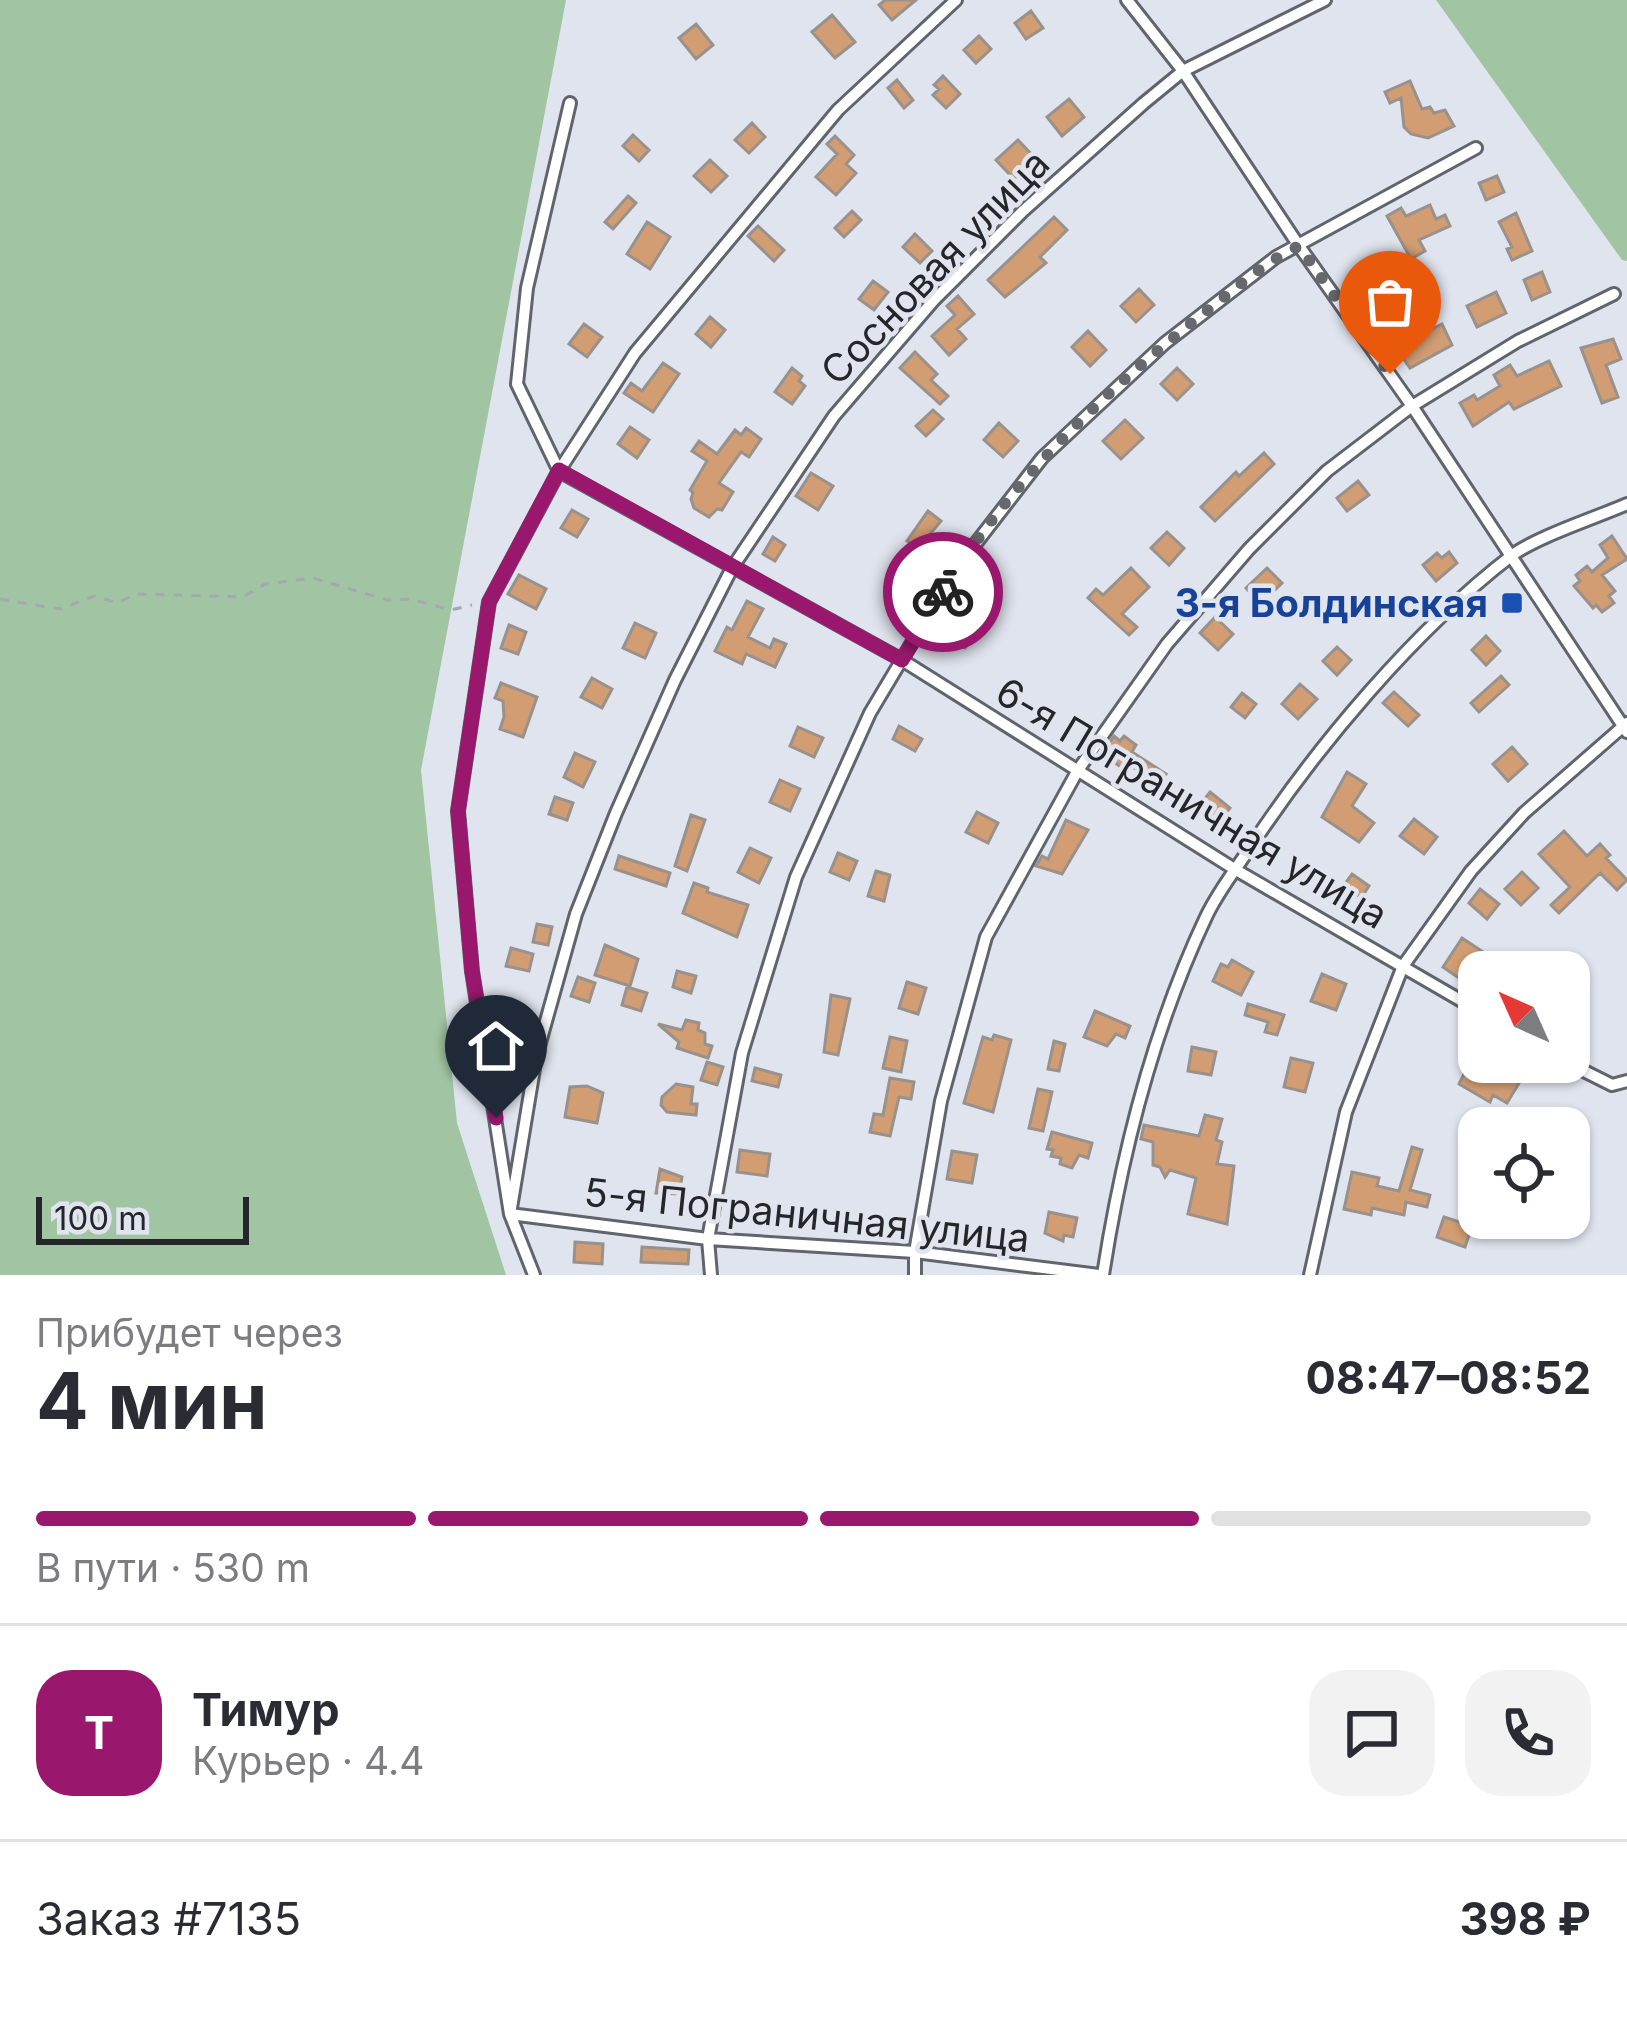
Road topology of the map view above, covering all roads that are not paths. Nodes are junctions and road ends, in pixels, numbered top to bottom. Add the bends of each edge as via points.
1 (956, 0) edge
2 (1127, 0) edge
3 (1324, 0) edge
4 (1183, 71) junction
5 (569, 103) dead end
6 (1476, 148) dead end
7 (1299, 246) junction
8 (1615, 295) dead end
9 (1412, 406) junction
10 (559, 470) junction
11 (1627, 504) edge
12 (1513, 554) junction
13 (732, 568) junction
14 (902, 660) junction
15 (1626, 726) edge
16 (1078, 770) junction
17 (1235, 870) junction
18 (1403, 966) junction
19 (1458, 999) edge
20 (1590, 1076) edge
21 (1627, 1081) edge
22 (510, 1214) junction
23 (708, 1239) junction
24 (915, 1252) junction
25 (534, 1275) edge
26 (712, 1275) edge
27 (915, 1275) edge
28 (1101, 1275) edge
29 (1310, 1275) edge

1 - 10 street via 838,110 727,239 634,353
2 - 4 street
3 - 4 street, Сосновая улица
4 - 7 street
4 - 13 street, Сосновая улица via 934,300 834,416
5 - 10 street via 527,288 518,384
6 - 7 street
7 - 9 street
7 - 14 street via 1166,343 1042,458 956,569
8 - 9 street via 1518,341
9 - 12 street
9 - 16 street via 1327,471 1249,549 1167,644
10 - 13 street, 6-я Пограничная улица
10 - 22 street via 489,602 458,811 472,971
11 - 12 street
12 - 15 street
12 - 17 street via 1419,638 1346,720
13 - 14 street, 6-я Пограничная улица
13 - 22 street, Сосновая улица via 576,914 536,1057
14 - 16 street, 6-я Пограничная улица
14 - 23 street via 796,877 742,1053
15 - 18 street via 1524,813
16 - 17 street, 6-я Пограничная улица
16 - 24 street via 986,937 940,1101
17 - 18 street, 6-я Пограничная улица
17 - 28 street via 1207,914 1142,1090
18 - 19 street, 6-я Пограничная улица
18 - 29 street via 1346,1112
20 - 21 street
22 - 23 street, 5-я Пограничная улица
22 - 25 street
23 - 24 street, 5-я Пограничная улица
23 - 26 street
24 - 27 street
24 - 28 street, 5-я Пограничная улица

